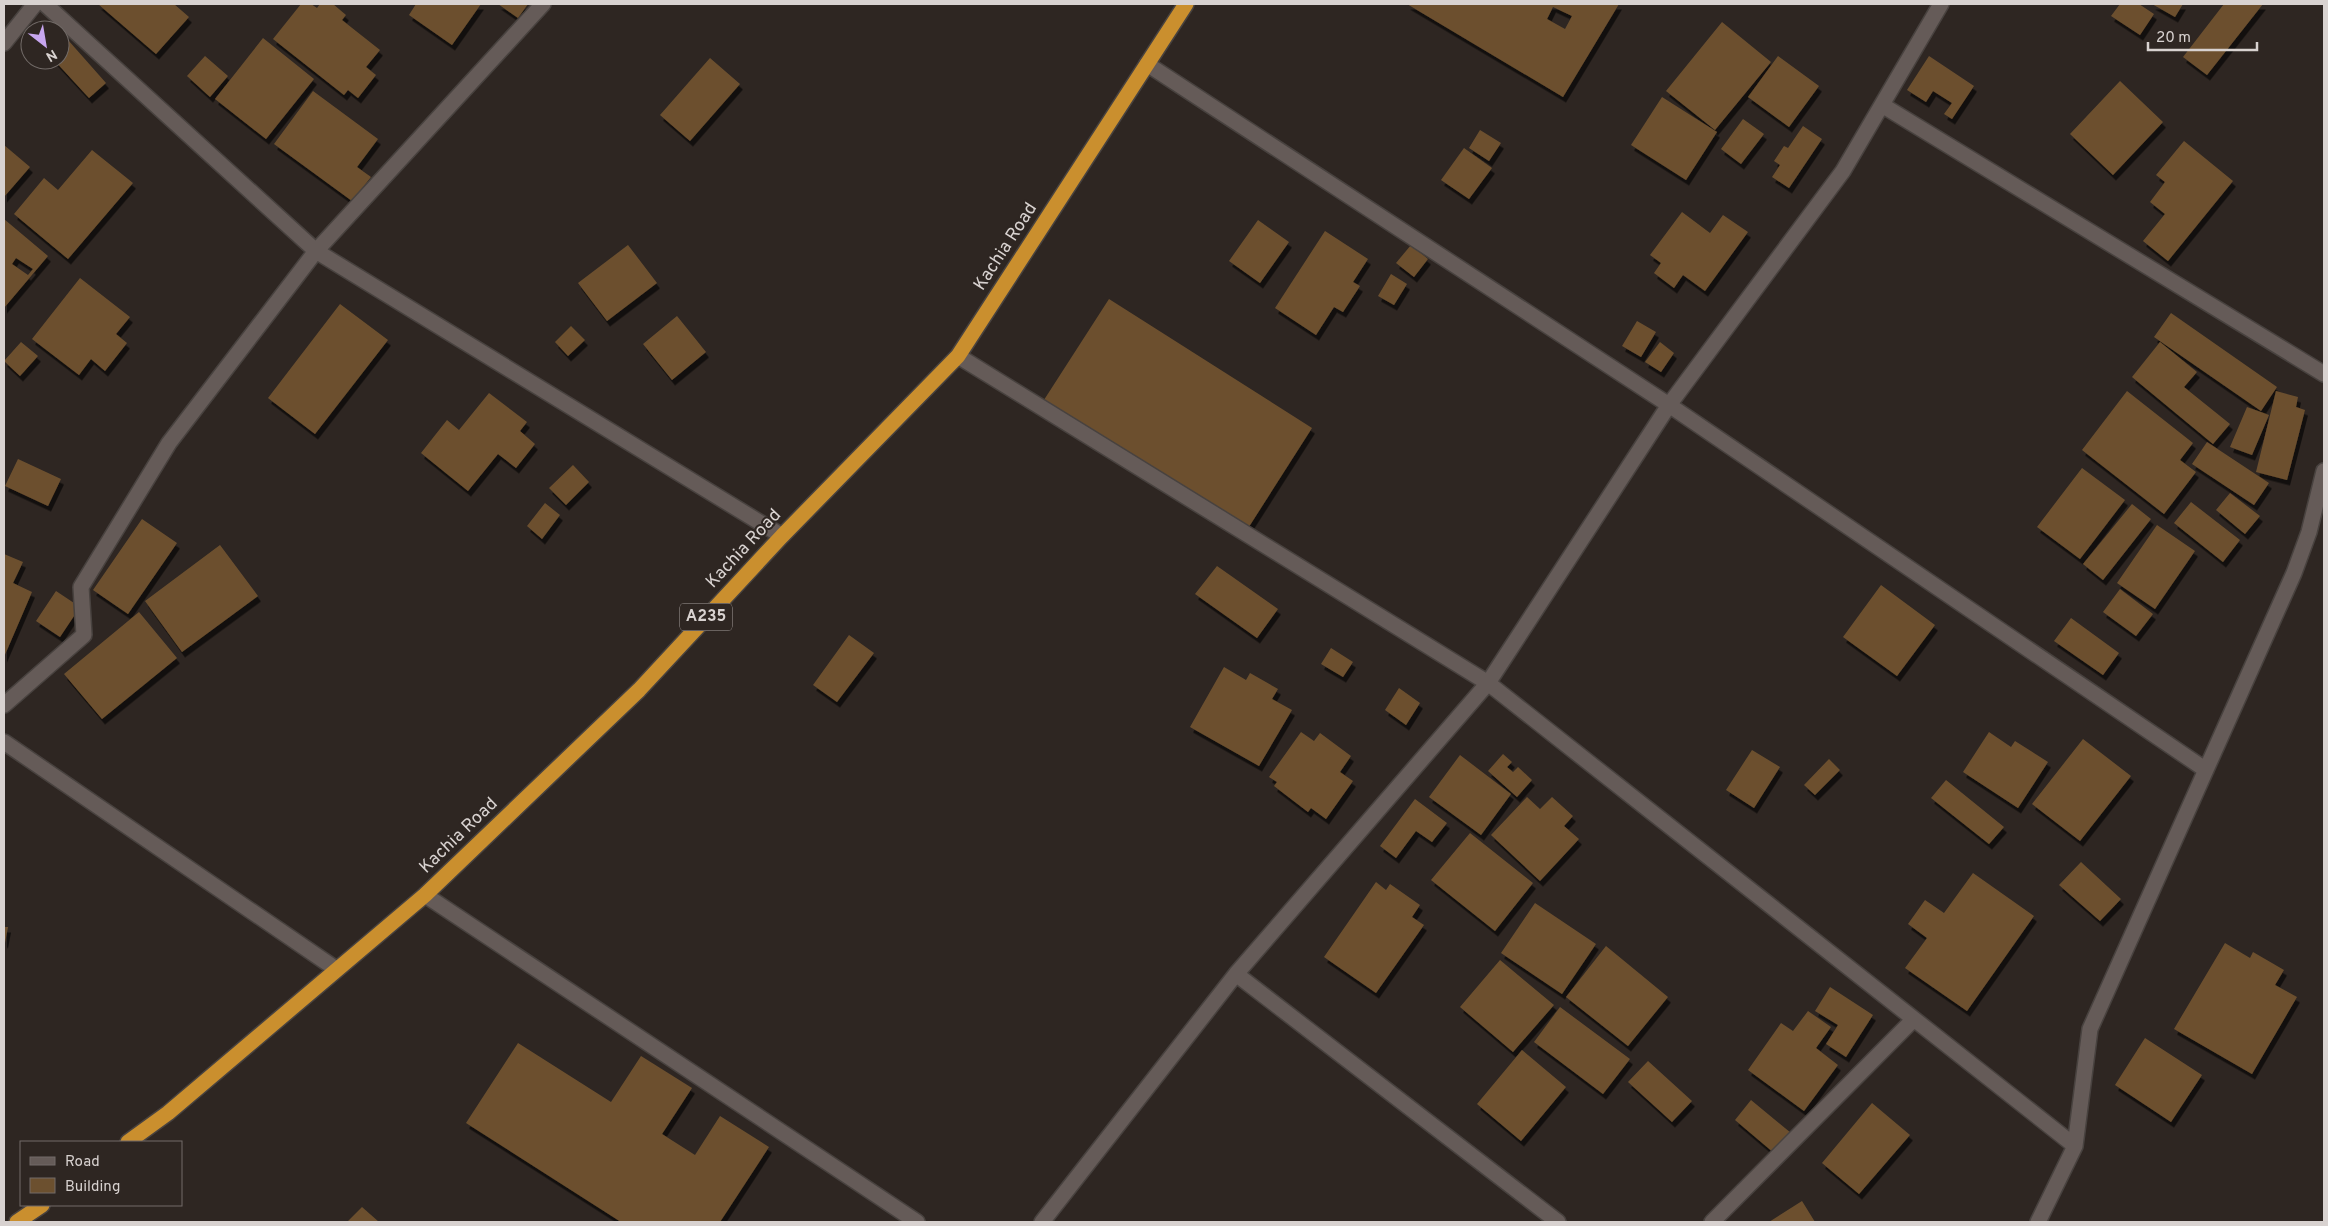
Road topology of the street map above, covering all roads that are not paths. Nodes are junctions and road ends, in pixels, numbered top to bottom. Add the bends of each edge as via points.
1 (35, 4) edge
2 (46, 4) edge
3 (543, 4) edge
4 (1186, 4) edge
5 (1941, 4) edge
6 (4, 43) edge
7 (1146, 64) junction
8 (1882, 105) junction
9 (316, 251) junction
10 (958, 356) junction
11 (2324, 374) edge
12 (1669, 406) junction
13 (2324, 471) edge
14 (782, 536) junction
15 (1488, 683) junction
16 (4, 705) edge
17 (4, 742) edge
18 (2206, 770) junction
19 (425, 894) junction
20 (336, 969) junction
21 (1236, 974) junction
22 (1914, 1019) junction
23 (129, 1141) edge
24 (2075, 1146) junction
25 (41, 1206) edge
26 (17, 1222) edge
27 (917, 1222) edge
28 (1042, 1222) edge
29 (1558, 1222) edge
30 (1712, 1222) edge
31 (2038, 1222) edge

1 - 6 street
2 - 9 street
3 - 9 street
4 - 7 highway, Kachia Road / A235
5 - 8 street
7 - 10 highway, Kachia Road / A235
7 - 12 street
8 - 11 street
8 - 12 street via 1842,171
9 - 14 street
9 - 16 street via 169,443 81,587 84,635
10 - 14 highway, Kachia Road / A235
10 - 15 street
12 - 15 street
12 - 18 street
13 - 18 street via 2309,532 2294,573
14 - 19 highway, Kachia Road / A235 via 639,690
15 - 21 street
15 - 22 street
17 - 20 street
18 - 24 street via 2090,1029
19 - 20 highway, Kachia Road / A235
19 - 27 street
20 - 23 highway, Kachia Road / A235 via 168,1114
21 - 28 street
21 - 29 street
22 - 24 street
22 - 30 street
24 - 31 street
25 - 26 highway

